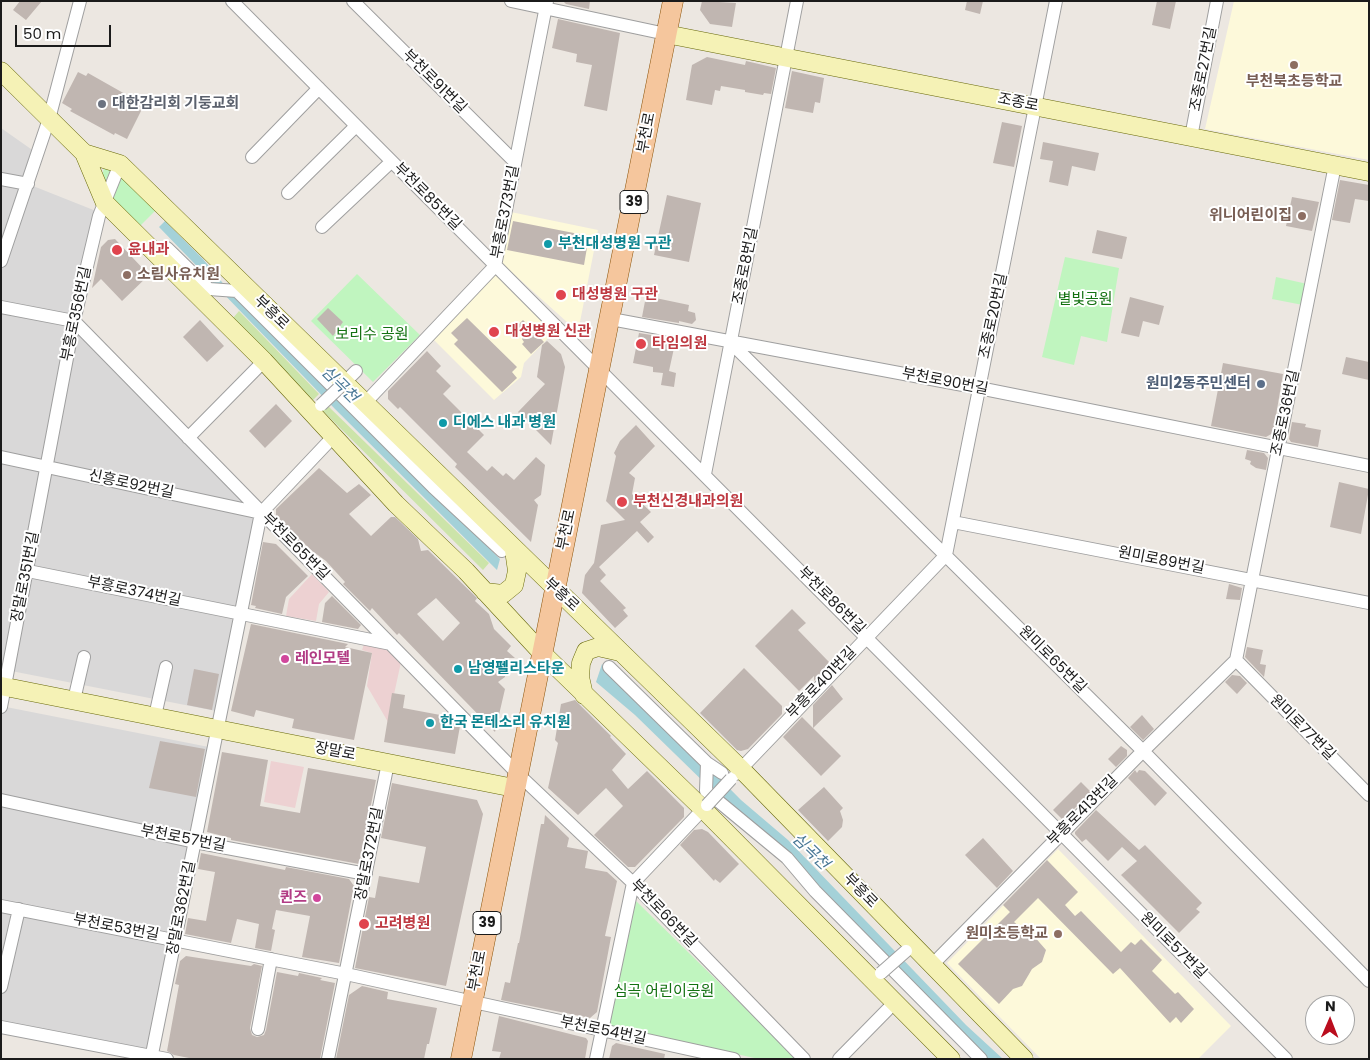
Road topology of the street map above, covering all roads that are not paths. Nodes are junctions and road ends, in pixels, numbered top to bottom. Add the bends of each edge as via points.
1 (80, 1) edge
2 (232, 1) edge
3 (353, 1) edge
4 (511, 1) edge
5 (673, 1) edge
6 (797, 1) edge
7 (1056, 1) edge
8 (1218, 1) edge
9 (547, 5) edge
10 (666, 34) junction
11 (786, 58) junction
12 (1, 71) edge
13 (319, 88) junction
14 (1036, 107) junction
15 (49, 119) junction
16 (356, 126) junction
17 (1191, 137) junction
18 (84, 153) junction
19 (252, 157) dead end
20 (392, 162) junction
21 (516, 162) junction
22 (120, 164) junction
23 (1335, 165) junction
24 (1369, 172) edge
25 (1, 179) edge
26 (28, 184) junction
27 (288, 193) dead end
28 (104, 203) junction
29 (322, 227) dead end
30 (167, 248) dead end
31 (1, 260) edge
32 (495, 266) junction
33 (249, 303) junction
34 (1, 307) edge
35 (611, 319) junction
36 (74, 321) junction
37 (731, 343) junction
38 (264, 361) junction
39 (601, 369) junction
40 (356, 371) dead end
41 (342, 385) junction
42 (979, 388) junction
43 (364, 404) junction
44 (316, 409) junction
45 (333, 437) junction
46 (188, 438) junction
47 (1279, 448) junction
48 (1, 457) edge
49 (1369, 466) edge
50 (47, 467) junction
51 (705, 474) junction
52 (261, 514) junction
53 (953, 522) junction
54 (508, 551) junction
55 (946, 555) junction
56 (28, 570) junction
57 (1253, 579) junction
58 (554, 589) junction
59 (485, 592) junction
60 (1369, 603) edge
61 (241, 614) junction
62 (867, 637) junction
63 (391, 644) junction
64 (541, 652) junction
65 (621, 652) junction
66 (84, 657) dead end
67 (1236, 660) junction
68 (166, 666) dead end
69 (609, 666) dead end
70 (3, 686) edge
71 (584, 695) junction
72 (74, 700) junction
73 (1, 707) edge
74 (155, 716) junction
75 (218, 729) junction
76 (1142, 750) junction
77 (388, 763) junction
78 (707, 763) junction
79 (741, 769) junction
80 (722, 773) dead end
81 (516, 781) junction
82 (1369, 795) edge
83 (1, 800) edge
84 (703, 809) junction
85 (1061, 833) junction
86 (195, 842) junction
87 (366, 874) junction
88 (633, 883) junction
89 (1, 906) edge
90 (19, 909) junction
91 (175, 940) junction
92 (909, 948) junction
93 (271, 959) junction
94 (932, 965) junction
95 (346, 974) junction
96 (877, 977) junction
97 (1369, 981) edge
98 (1, 987) edge
99 (472, 1002) junction
100 (895, 1002) junction
101 (1, 1027) edge
102 (258, 1029) dead end
103 (602, 1032) junction
104 (152, 1057) edge
105 (167, 1059) edge
106 (328, 1059) edge
107 (460, 1059) edge
108 (596, 1059) edge
109 (734, 1059) edge
110 (804, 1059) edge
111 (839, 1059) edge
112 (950, 1059) edge
113 (981, 1059) edge
114 (1024, 1059) edge
115 (1286, 1059) edge

1 - 15 street
2 - 13 street, 부천로85번길
3 - 21 street, 부천로91번길
4 - 9 street
5 - 10 main road, 부천로 / 39
6 - 11 street, 조종로8번길
7 - 14 street, 조종로20번길
8 - 17 street, 조종로27번길
9 - 10 street
9 - 21 street, 부흥로373번길
10 - 11 street, 조종로
10 - 35 main road, 부천로 / 39
11 - 14 street, 조종로
11 - 37 street, 조종로8번길
12 - 15 street, 부흥로
13 - 16 street, 부천로85번길
13 - 19 street
14 - 17 street, 조종로
14 - 42 street, 조종로20번길
15 - 18 street, 부흥로
15 - 26 street
16 - 20 street, 부천로85번길
16 - 27 street
17 - 23 street, 조종로
18 - 22 street, 부흥로
18 - 28 street, 부흥로
20 - 29 street
20 - 32 street, 부천로85번길
21 - 32 street, 부흥로373번길
22 - 28 street, 부흥로356번길
22 - 41 street, 부흥로
23 - 24 street, 조종로
23 - 47 street, 조종로36번길
25 - 26 street
26 - 31 street
28 - 36 street, 부흥로356번길
28 - 38 street, 부흥로
30 - 33 street via 209,289 237,291
32 - 39 street, 부천로85번길
32 - 43 street, 부흥로373번길
33 - 41 street via 271,319
33 - 54 street via 433,487
34 - 36 street
35 - 37 street, 부천로90번길
35 - 39 main road, 부천로 / 39
36 - 46 street, 부천로65번길
36 - 50 street, 부흥로356번길
37 - 42 street, 부천로90번길
37 - 51 street, 조종로8번길
37 - 55 street, 원미로65번길
38 - 44 street, 부흥로
38 - 46 street
39 - 51 street, 부천로86번길
39 - 58 main road, 부천로 / 39
40 - 41 street
41 - 43 street, 부흥로
41 - 44 street, bridge
42 - 47 street, 부천로90번길
42 - 53 street, 조종로20번길
43 - 54 street, 부흥로
44 - 45 street, 부흥로
45 - 52 street
45 - 59 street, 부흥로
46 - 52 street, 부천로65번길
47 - 49 street, 부천로90번길
47 - 57 street, 조종로36번길
48 - 50 street, 신흥로92번길
50 - 52 street, 신흥로92번길
50 - 56 street, 장말로351번길
51 - 62 street, 부천로86번길
52 - 61 street
52 - 63 street, 부천로65번길
53 - 55 street, 조종로20번길
53 - 57 street, 원미로89번길
54 - 58 street, 부흥로
54 - 59 street via 517,571 514,585 503,594
55 - 62 street, 부흥로401번길
55 - 76 street, 원미로65번길
56 - 61 street, 부흥로374번길
56 - 70 street, 장말로351번길
57 - 60 street, 원미로89번길
57 - 67 street, 조종로36번길
58 - 64 main road, 부천로 / 39
58 - 65 street, 부흥로
59 - 64 street, 부흥로
61 - 63 street, 부흥로374번길
61 - 75 street
62 - 79 street, 부흥로401번길
62 - 85 street, 부천로86번길
63 - 81 street, 부천로65번길
64 - 71 street, 부흥로
64 - 81 main road, 부천로 / 39
65 - 71 street via 598,647 586,651 580,676
65 - 79 street, 부흥로
66 - 72 street
67 - 76 street, 부흥로413번길
67 - 82 street, 원미로77번길
68 - 74 street
69 - 78 street
70 - 72 street, 장말로
70 - 73 street, 장말로351번길
71 - 84 street, 부흥로
72 - 74 street, 장말로
74 - 75 street, 장말로
75 - 77 street, 장말로
75 - 86 street, 장말로362번길
76 - 85 street, 부흥로413번길
76 - 97 street, 원미로65번길
77 - 81 street, 장말로
77 - 87 street, 장말로372번길
78 - 80 street
78 - 113 street via 706,790 787,858 815,891
79 - 84 street, 부흥로401번길, bridge
79 - 92 street, 부흥로
81 - 88 street, 부천로66번길
81 - 99 main road, 부천로 / 39
83 - 86 street, 부천로57번길
84 - 88 street, 부흥로401번길
84 - 96 street, 부흥로
85 - 94 street, 부흥로413번길
85 - 115 street, 원미로57번길
86 - 87 street, 부천로57번길
86 - 91 street, 장말로362번길
87 - 95 street, 장말로372번길
88 - 103 street
88 - 110 street, 부천로66번길
89 - 90 street, 부천로53번길
90 - 91 street, 부천로53번길
90 - 98 street
91 - 93 street, 부천로53번길
91 - 104 street, 장말로362번길
92 - 94 street, 부흥로
92 - 96 street, bridge
93 - 95 street, 부천로53번길
93 - 102 street
94 - 114 street, 부흥로
95 - 99 street, 부천로53번길
95 - 106 street, 장말로372번길
96 - 100 street, 부흥로
99 - 103 street, 부천로54번길
99 - 107 main road, 부천로 / 39
100 - 111 street
100 - 112 street, 부흥로
101 - 104 street
103 - 108 street
103 - 109 street, 부천로54번길
104 - 105 street

